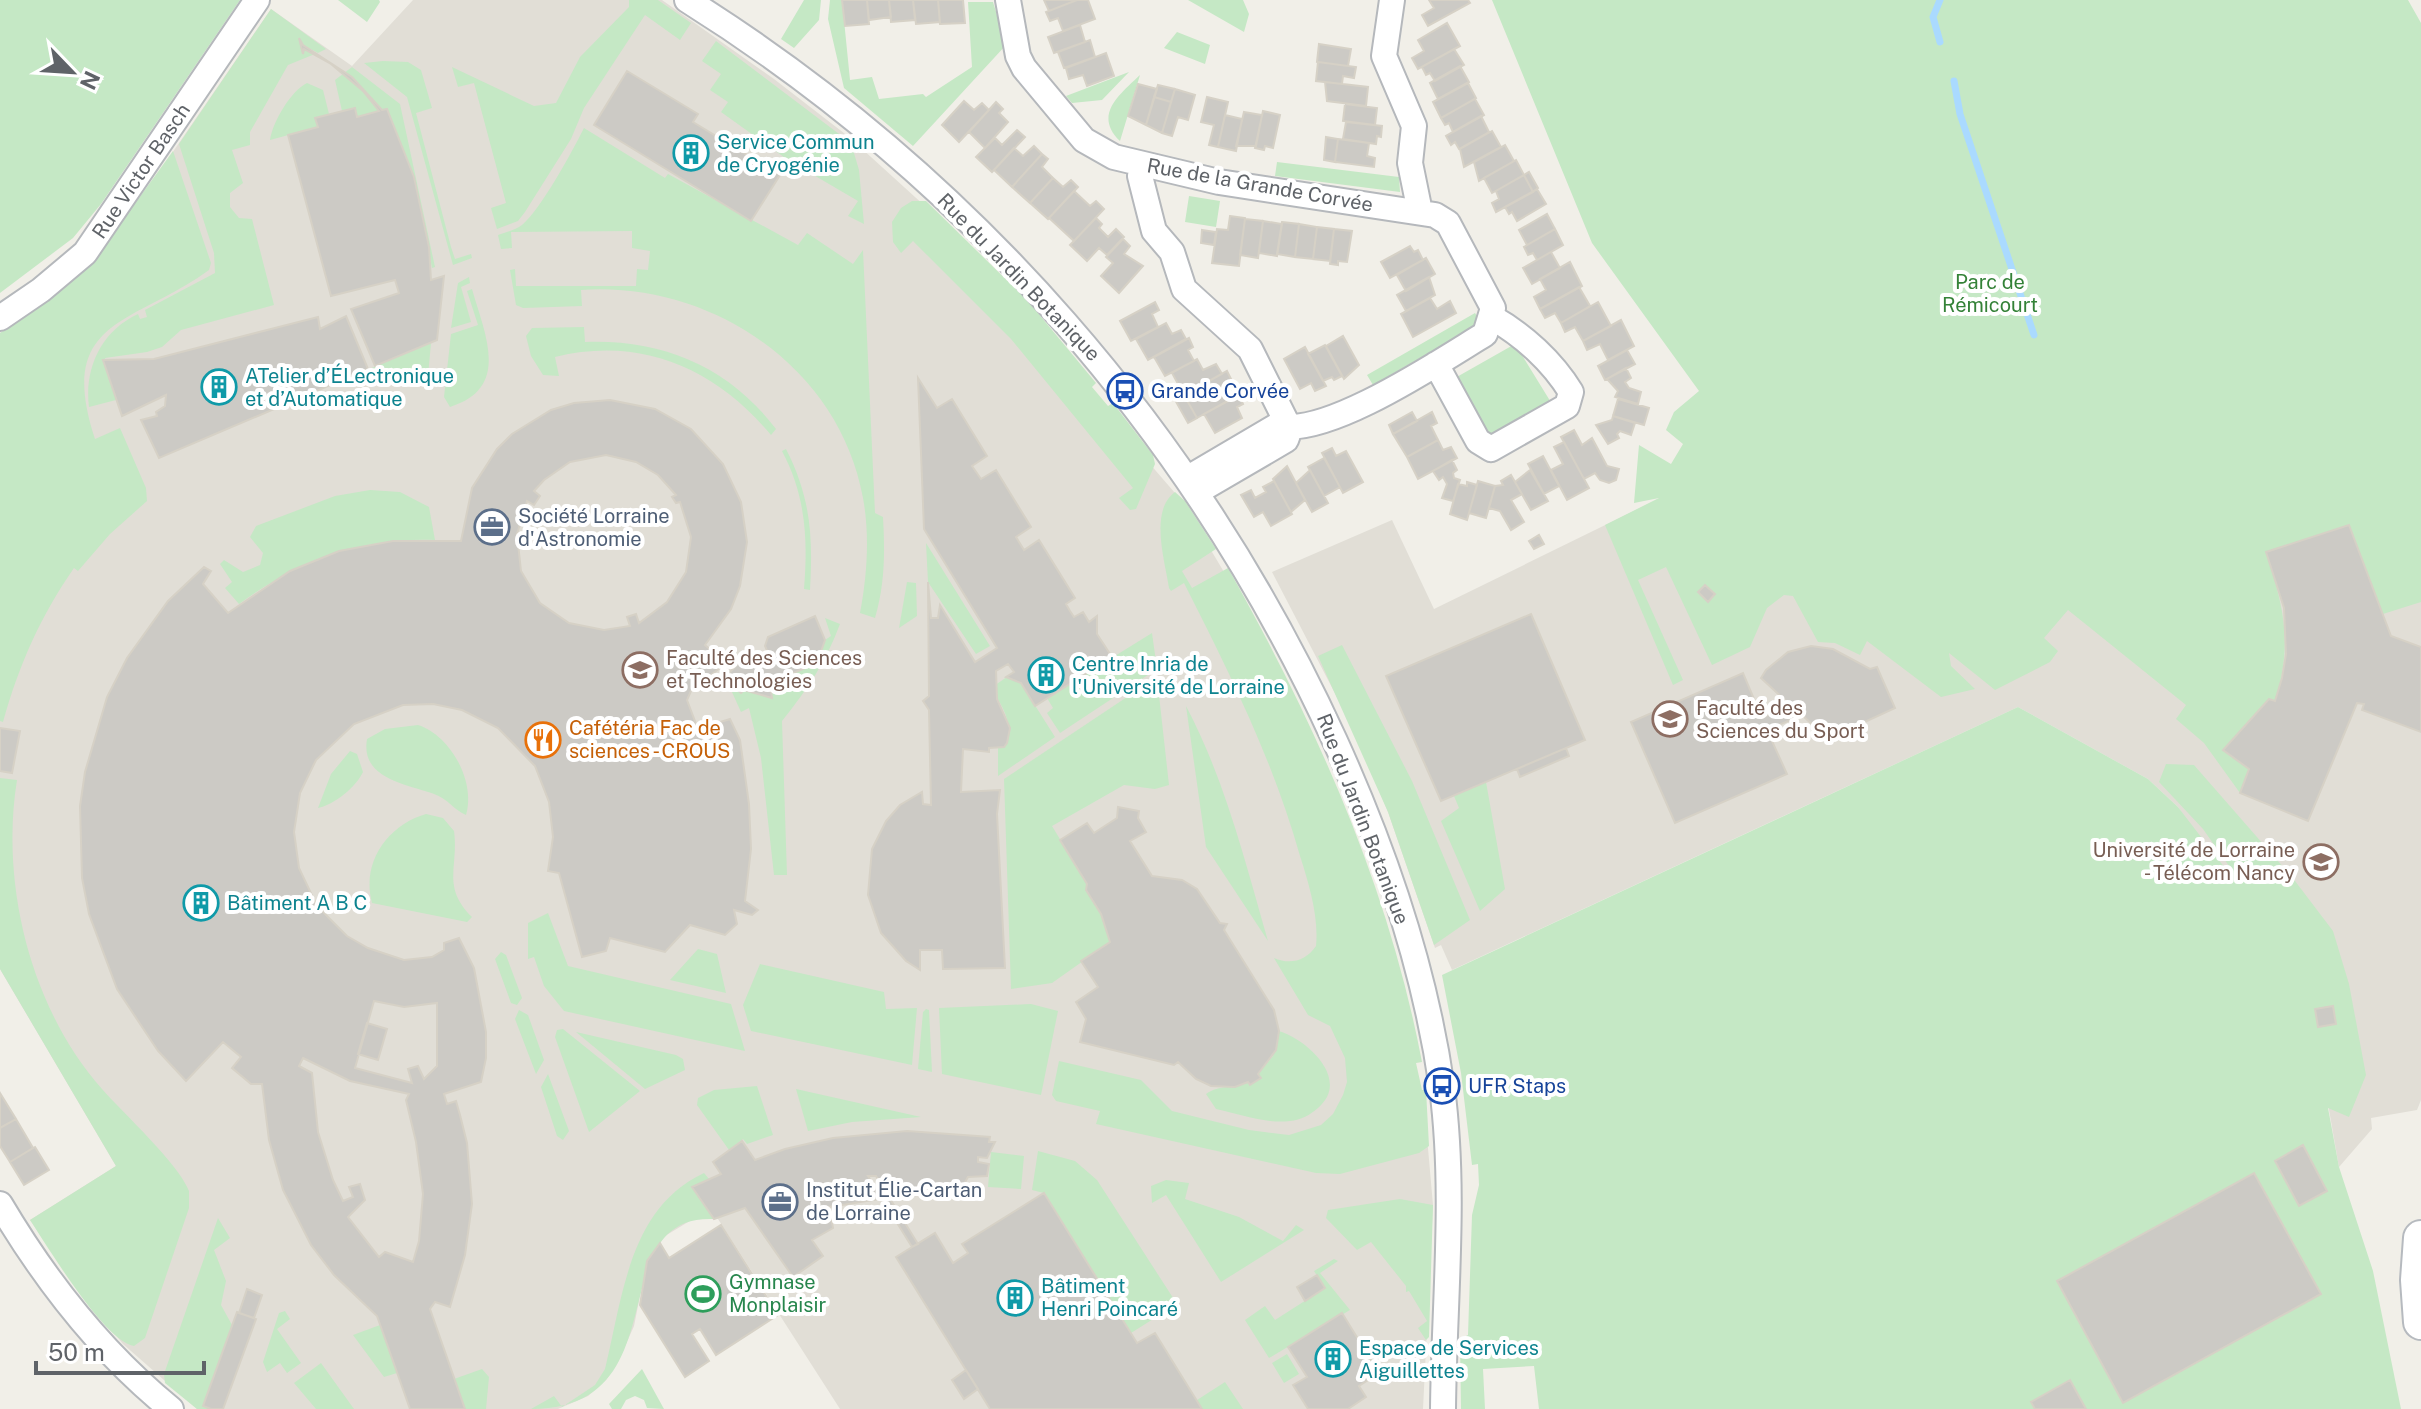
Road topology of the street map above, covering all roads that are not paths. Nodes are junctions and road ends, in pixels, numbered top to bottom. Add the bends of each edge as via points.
1 (257, 0) edge
2 (687, 0) edge
3 (1008, 0) edge
4 (1392, 0) edge
5 (1142, 165) junction
6 (1420, 212) junction
7 (0, 318) edge
8 (1493, 318) junction
9 (1436, 364) junction
10 (1290, 429) junction
11 (1193, 485) junction
12 (0, 1204) edge
13 (7, 1236) edge
14 (2421, 1238) edge
15 (2421, 1322) edge
16 (171, 1409) edge
17 (1443, 1409) edge

1 - 7 street, Rue Victor Basch via 85,253
2 - 11 street, Rue du Jardin Botanique via 858,122 959,211 1082,339
3 - 5 street, Rue de la Grande Corvée via 1018,56 1032,82 1084,140
4 - 6 street via 1384,56 1414,126 1410,163
5 - 6 street, Rue de la Grande Corvée
5 - 10 street via 1154,231 1172,252 1184,289 1250,349
6 - 8 street, Rue de la Grande Corvée via 1448,223 1487,294
8 - 9 street via 1485,334
8 - 9 street via 1531,344 1564,381 1571,392 1567,406 1491,449 1478,441
9 - 10 street via 1339,416
10 - 11 street via 1286,440
11 - 17 street, Rue du Jardin Botanique via 1261,596 1320,708 1371,828 1422,985 1447,1132
12 - 13 street
13 - 16 street via 100,1341
14 - 15 main road

